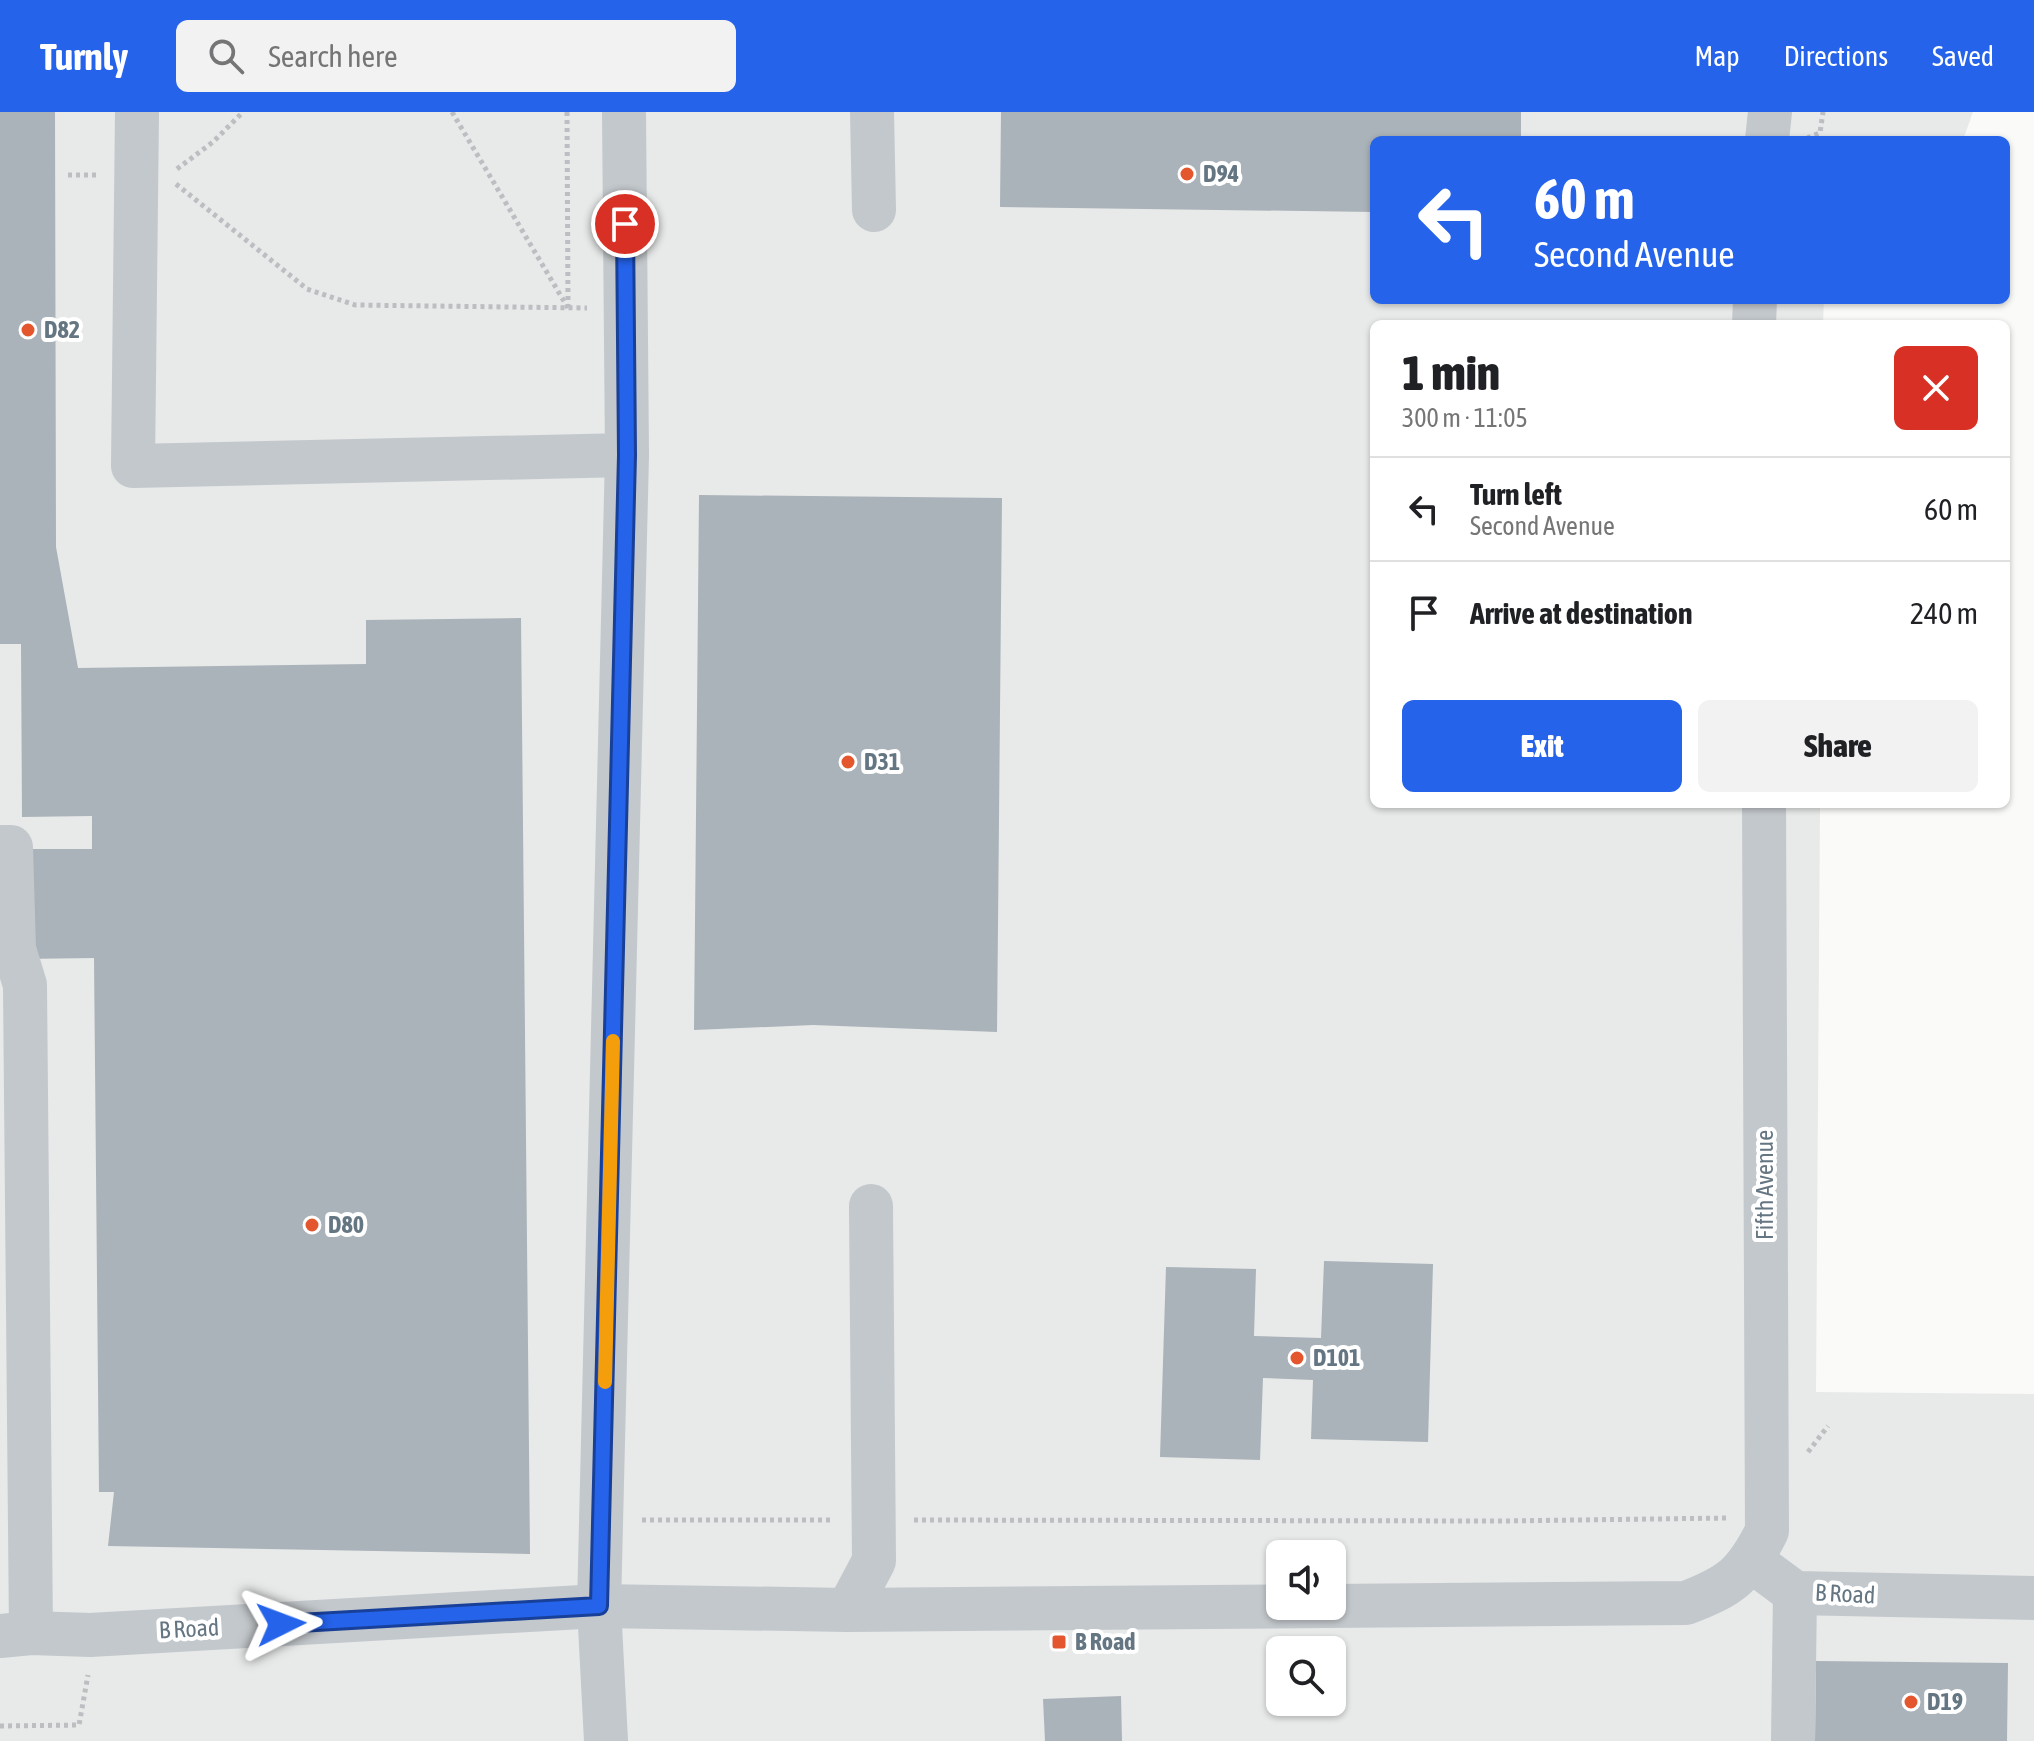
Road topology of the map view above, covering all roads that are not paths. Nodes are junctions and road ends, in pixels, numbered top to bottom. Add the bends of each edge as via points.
1 (137, 112) edge
2 (624, 112) edge
3 (872, 112) edge
4 (1770, 112) edge
5 (1767, 136) edge
6 (874, 210) dead end
7 (627, 455) junction
8 (1764, 808) edge
9 (0, 847) edge
10 (871, 1206) dead end
11 (1752, 1561) junction
12 (1795, 1593) junction
13 (2034, 1598) edge
14 (599, 1606) junction
15 (848, 1610) junction
16 (16, 1634) edge
17 (606, 1741) edge
18 (1793, 1741) edge

1 - 7 lane via 133,466
2 - 7 lane
3 - 6 lane
4 - 5 lane
7 - 14 lane
8 - 11 lane, Fifth Avenue via 1767,1531
9 - 16 lane via 11,847 14,949 25,985 30,1501
10 - 15 lane via 874,1561
11 - 12 lane, B Road
11 - 15 lane, B Road via 1722,1589 1686,1603
12 - 13 lane, B Road
12 - 18 lane
14 - 15 lane, B Road
14 - 16 lane, B Road via 90,1635
14 - 17 lane

